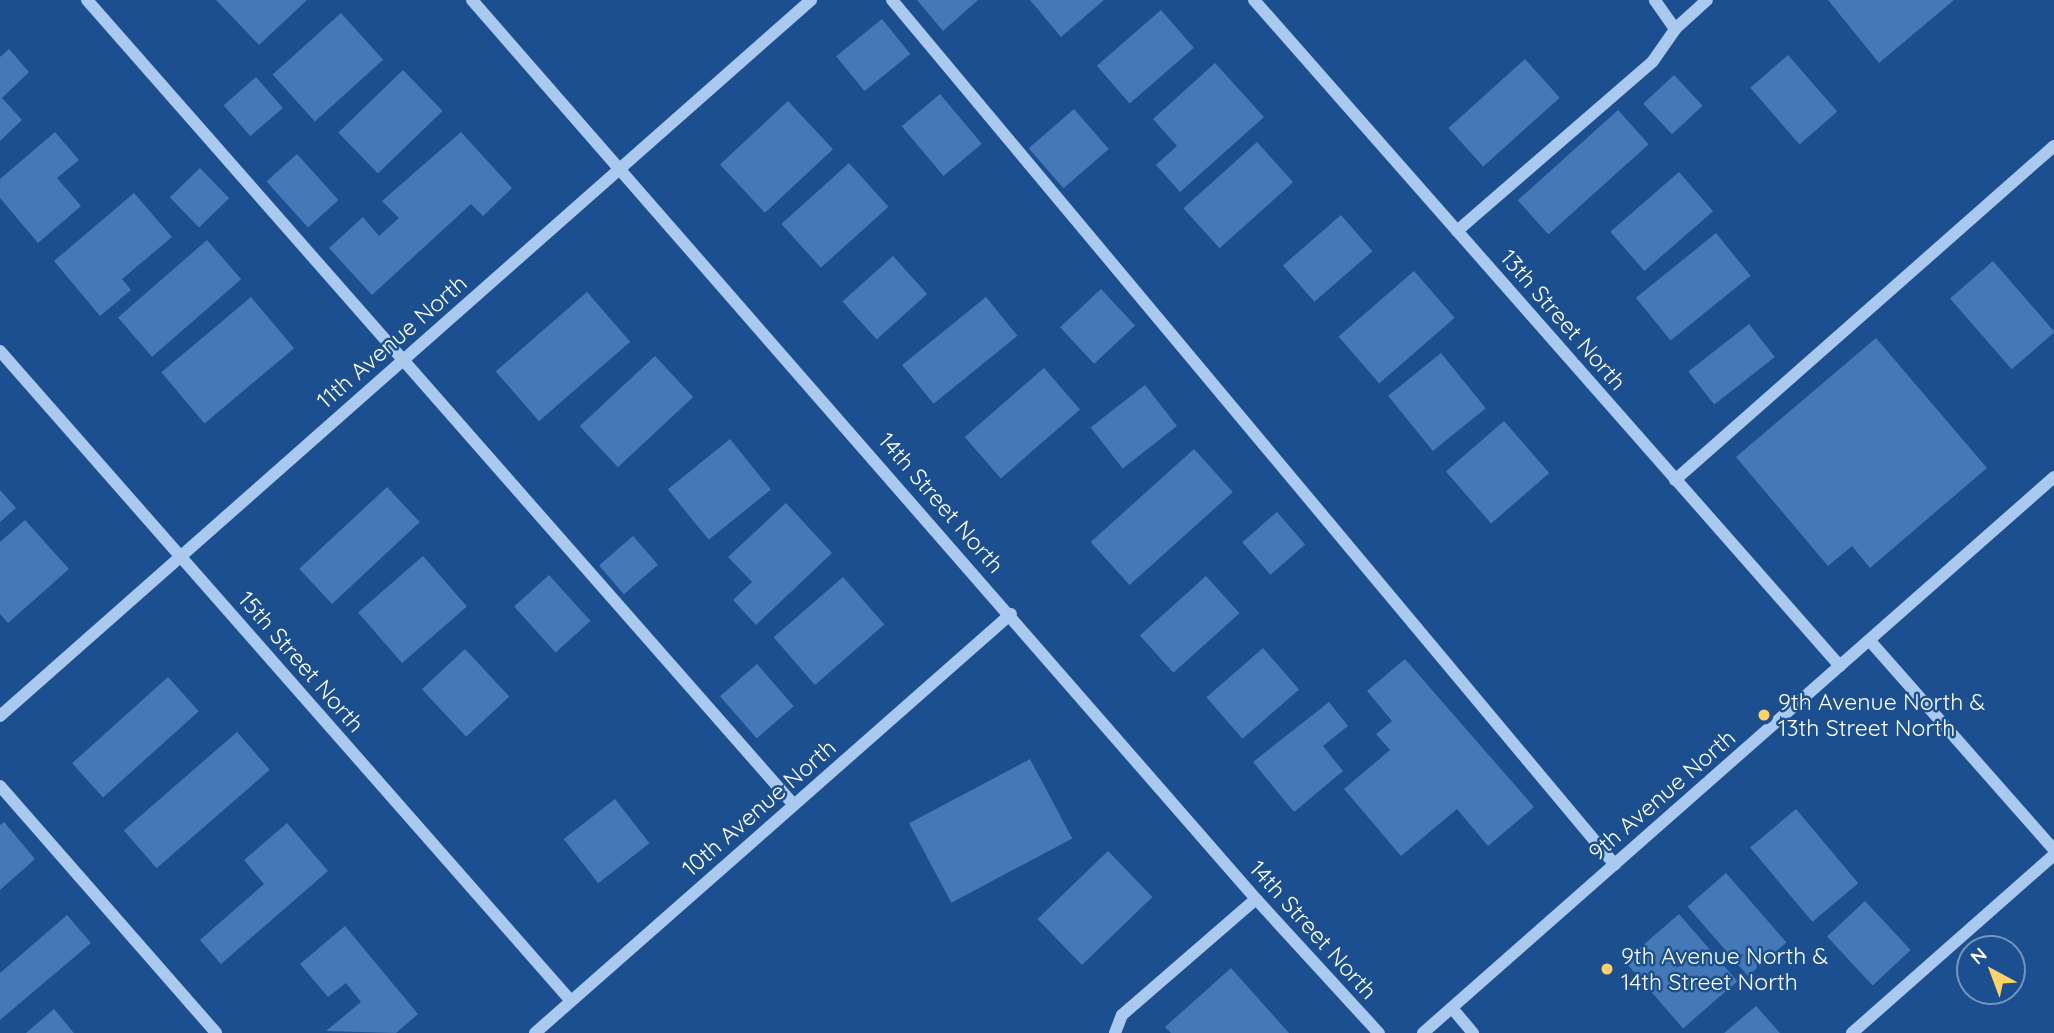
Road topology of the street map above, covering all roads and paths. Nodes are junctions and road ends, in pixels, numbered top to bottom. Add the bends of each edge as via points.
1 (87, 0) edge
2 (472, 0) edge
3 (811, 0) edge
4 (892, 0) edge
5 (1254, 0) edge
6 (1656, 0) edge
7 (1707, 0) edge
8 (1675, 29) junction
9 (2054, 146) edge
10 (620, 169) junction
11 (1457, 231) junction
12 (0, 351) edge
13 (403, 360) junction
14 (2054, 477) edge
15 (1675, 480) junction
16 (181, 557) junction
17 (1011, 614) junction
18 (1870, 641) junction
19 (1840, 666) junction
20 (0, 716) edge
21 (0, 786) edge
22 (794, 805) junction
23 (2054, 853) edge
24 (1615, 864) junction
25 (1256, 899) junction
26 (571, 1001) junction
27 (1452, 1008) junction
28 (216, 1033) edge
29 (535, 1033) edge
30 (1115, 1033) edge
31 (1379, 1033) edge
32 (1423, 1033) edge
33 (1473, 1033) edge
34 (1853, 1033) edge

1 - 13 street
2 - 10 street, 14th Street North
3 - 10 street, 11th Avenue North
4 - 24 street
5 - 11 street, 13th Street North
6 - 8 street
7 - 8 street
8 - 11 street via 1653,61
9 - 15 street
10 - 13 street, 11th Avenue North
10 - 17 street, 14th Street North
11 - 15 street, 13th Street North
12 - 16 street, 15th Street North
13 - 16 street, 11th Avenue North
13 - 22 street
14 - 18 street, 9th Avenue North
15 - 19 street, 13th Street North
16 - 20 street, 11th Avenue North
16 - 26 street, 15th Street North
17 - 22 street, 10th Avenue North
17 - 25 street, 14th Street North
18 - 19 street, 9th Avenue North
18 - 23 street
19 - 24 street, 9th Avenue North
21 - 28 street
22 - 26 street, 10th Avenue North
23 - 34 street
24 - 27 street, 9th Avenue North
25 - 30 street via 1122,1016
25 - 31 street, 14th Street North
26 - 29 street, 10th Avenue North
27 - 32 street, 9th Avenue North
27 - 33 street

